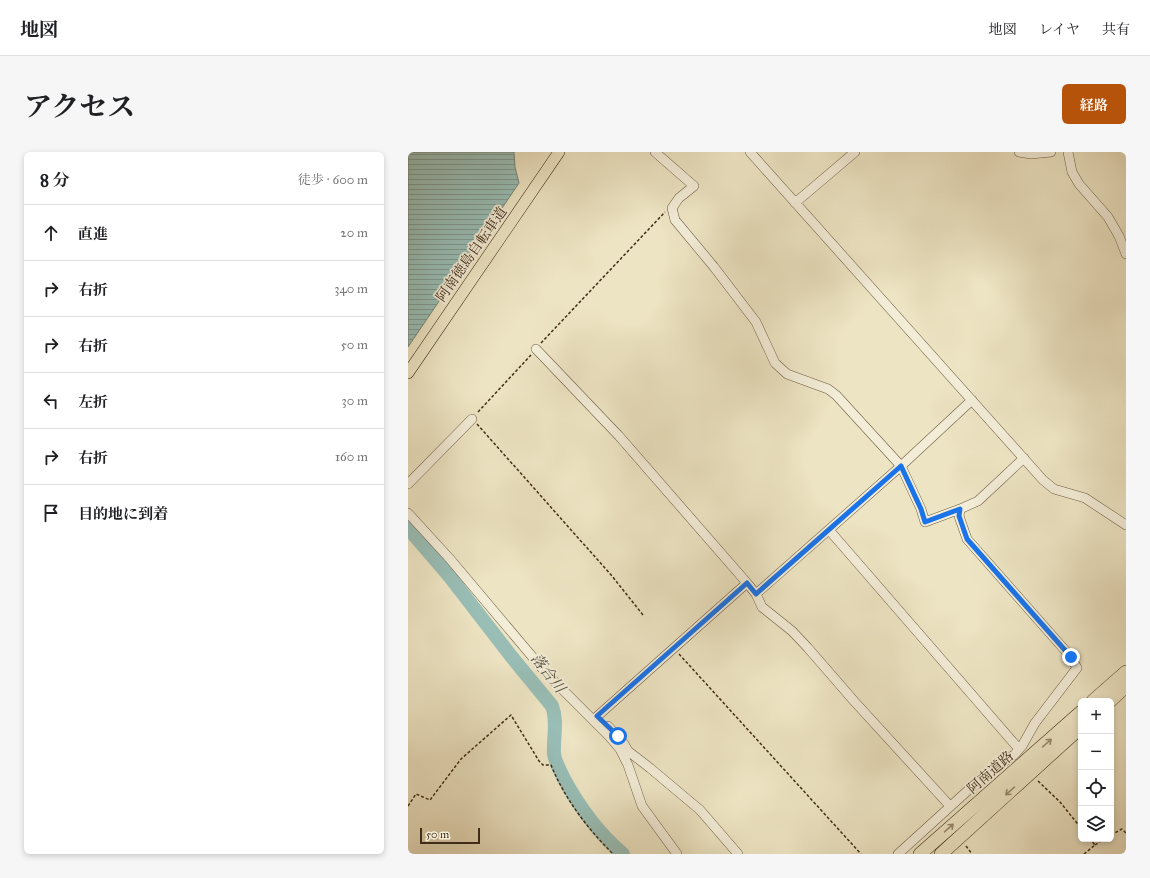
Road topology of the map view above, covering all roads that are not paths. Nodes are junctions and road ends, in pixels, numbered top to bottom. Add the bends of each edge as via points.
1 (559, 152) edge
2 (655, 152) edge
3 (750, 152) edge
4 (855, 152) edge
5 (1018, 152) edge
6 (1051, 152) edge
7 (1068, 152) edge
8 (795, 203) junction
9 (1126, 254) edge
10 (536, 349) road end
11 (408, 373) edge
12 (972, 400) junction
13 (472, 419) road end
14 (1024, 458) junction
15 (901, 466) junction
16 (408, 484) edge
17 (960, 509) junction
18 (408, 513) edge
19 (1126, 525) edge
20 (829, 530) junction
21 (747, 583) junction
22 (756, 594) junction
23 (1126, 672) edge
24 (1126, 686) edge
25 (1097, 698) edge
26 (1113, 698) edge
27 (1078, 715) edge
28 (595, 718) junction
29 (1078, 729) edge
30 (1017, 752) junction
31 (1026, 769) junction
32 (950, 806) junction
33 (676, 854) edge
34 (738, 854) edge
35 (898, 854) edge
36 (920, 854) edge
37 (941, 854) edge

1 - 11 main road, 阿南徳島自転車道
2 - 15 street via 694,186 672,208 675,220 756,322 775,363 787,374 828,388
3 - 8 street
4 - 8 street
5 - 6 street
7 - 9 street via 1072,172 1079,184 1108,217
8 - 12 street
10 - 21 street via 619,436
12 - 14 street
12 - 15 street
13 - 16 street
14 - 17 street via 978,502
14 - 19 street via 1054,489 1084,498
15 - 17 street via 925,522
15 - 20 street
17 - 30 street via 959,516 967,539 1071,657 1077,668 1035,723
18 - 28 street via 546,673
20 - 22 street
20 - 30 street
21 - 22 street
21 - 28 street
22 - 32 street via 762,607 792,631
23 - 25 highway
24 - 26 highway
31 -> 27 highway, 阿南道路
28 - 33 street via 620,749 642,806
28 - 34 street via 618,736 633,756 700,810
29 - 31 highway, 阿南道路
30 - 31 street
30 - 32 street via 986,774
36 -> 31 highway, 阿南道路
31 -> 37 highway, 阿南道路
32 - 35 street

